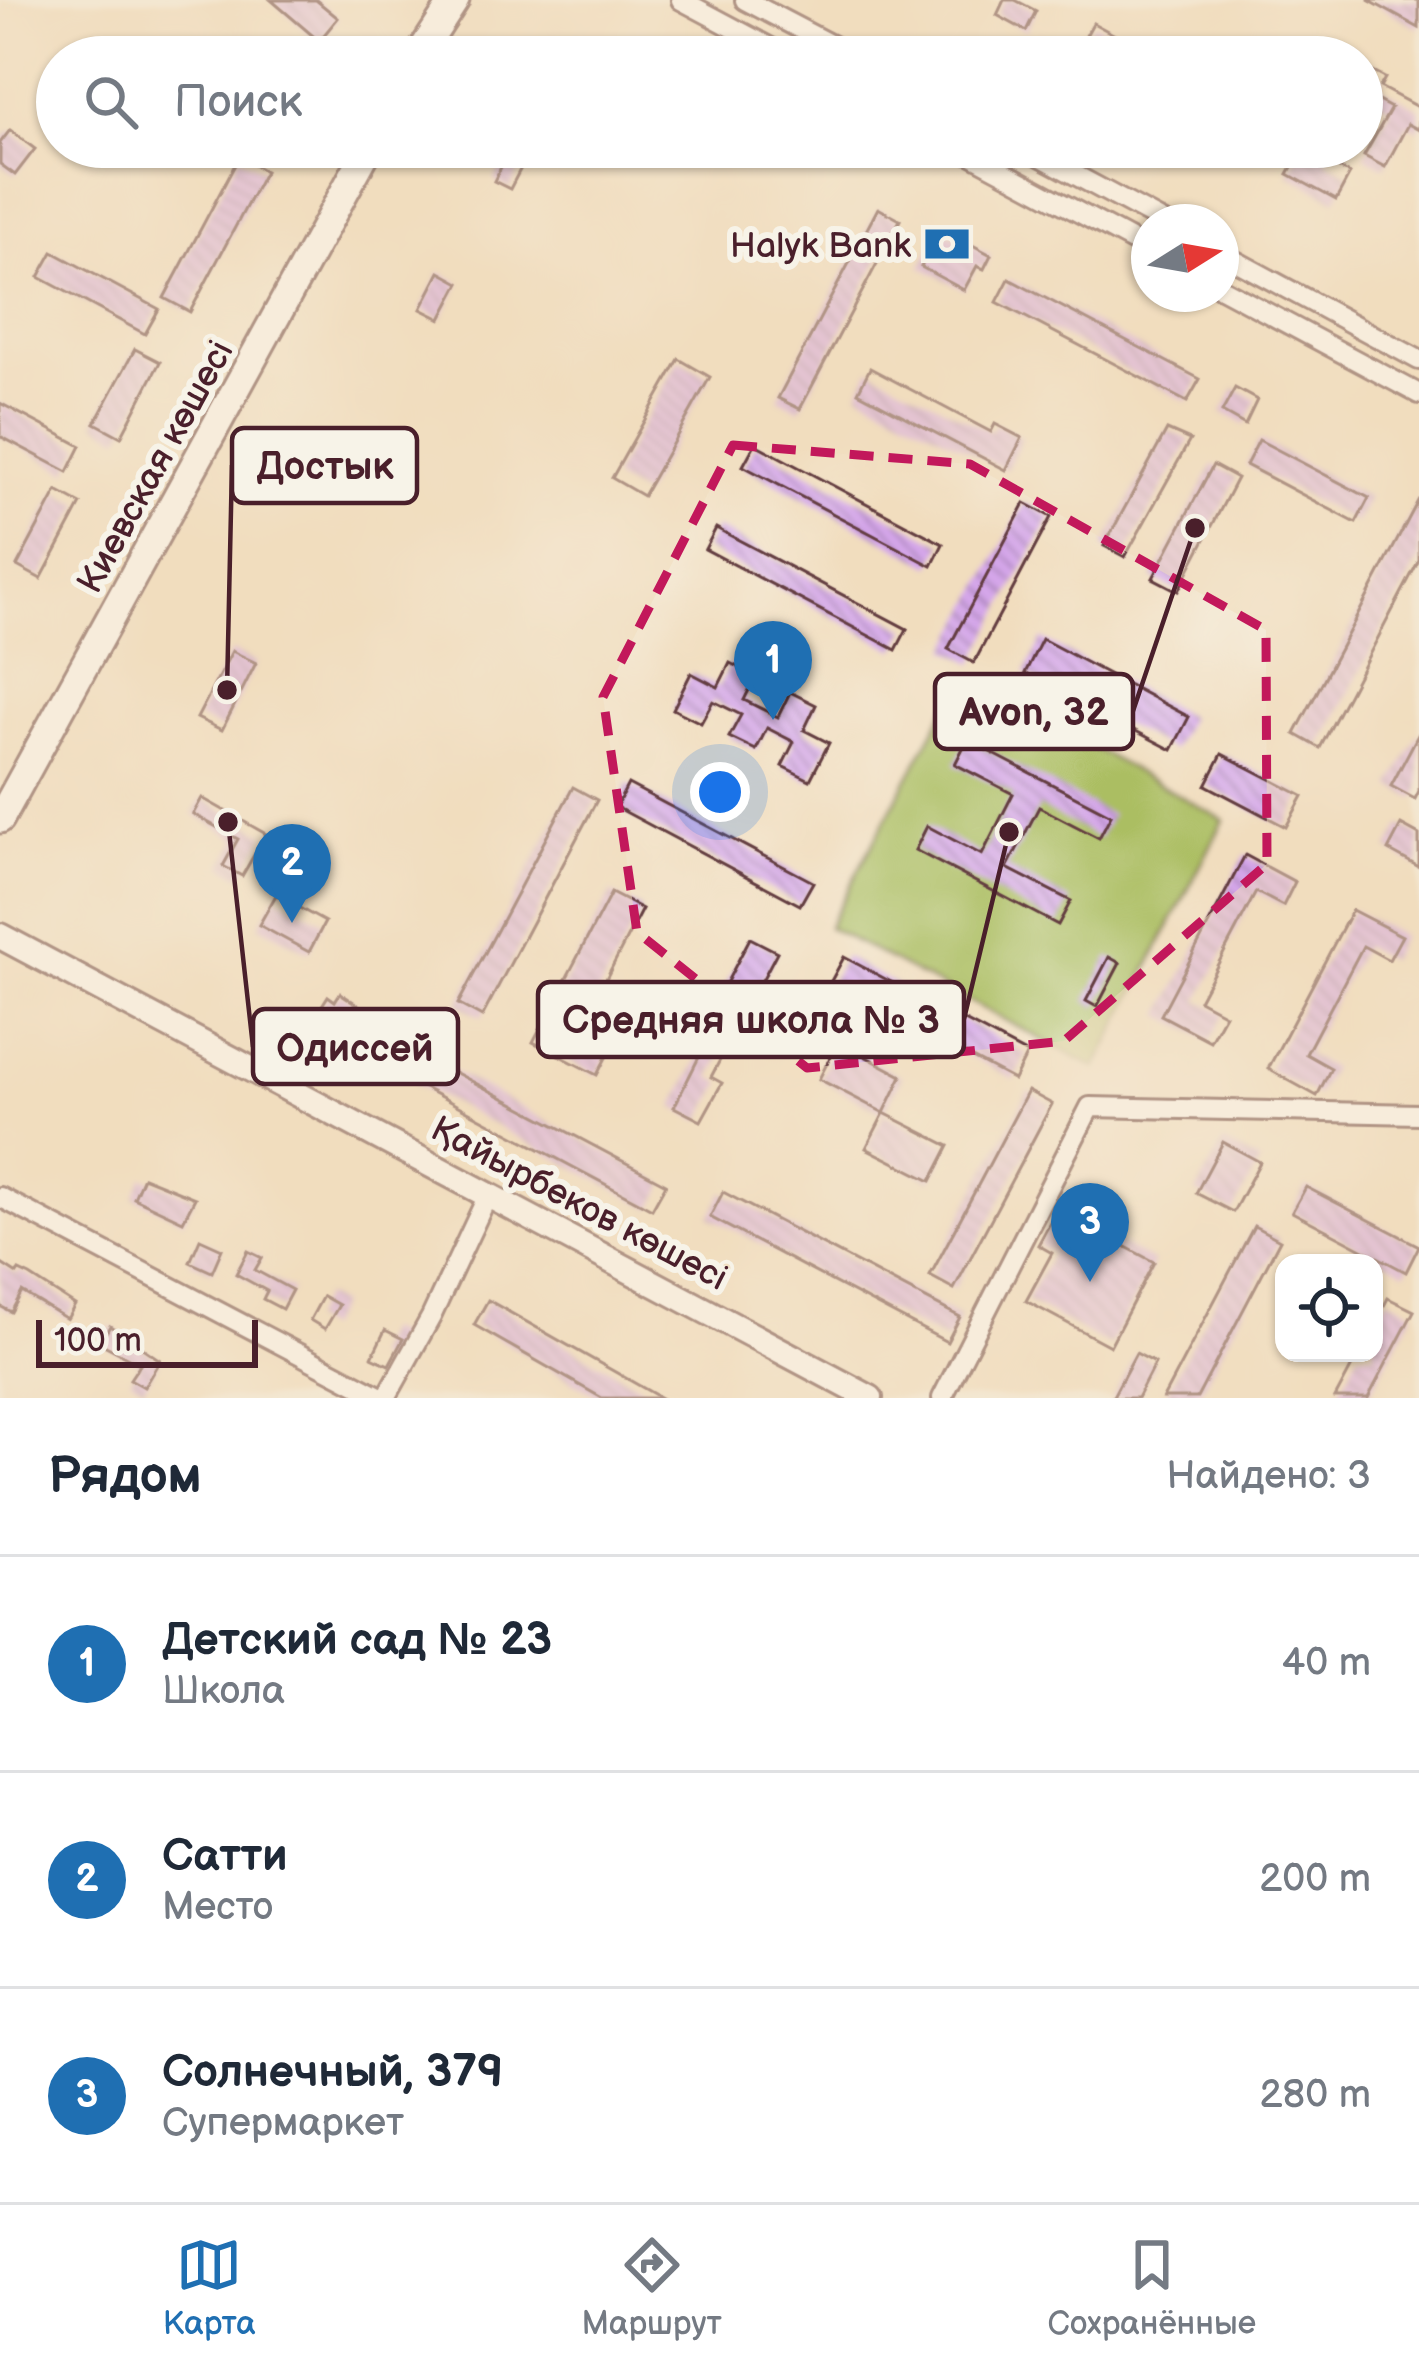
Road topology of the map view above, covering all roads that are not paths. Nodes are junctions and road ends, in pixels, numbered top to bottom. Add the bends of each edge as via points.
1 (444, 0) edge
2 (455, 0) edge
3 (681, 0) edge
4 (745, 0) edge
5 (429, 36) edge
6 (431, 36) edge
7 (749, 36) edge
8 (814, 36) edge
9 (357, 168) edge
10 (996, 168) edge
11 (1062, 168) edge
12 (1131, 205) edge
13 (1131, 240) edge
14 (1239, 263) edge
15 (1239, 298) edge
16 (1419, 360) edge
17 (1419, 394) edge
18 (0, 819) edge
19 (0, 936) edge
20 (1419, 1114) edge
21 (489, 1193) junction
22 (0, 1197) edge
23 (385, 1398) edge
24 (870, 1398) edge
25 (942, 1398) edge

1 - 5 highway
2 - 6 highway
3 - 7 street
4 - 8 street
9 - 18 highway, Киевская көшесі
10 - 13 street
11 - 12 street
14 - 16 street
15 - 17 street
19 - 21 main road, Қайырбеков көшесі
20 - 25 street via 1090,1107
21 - 23 street
21 - 24 main road, Қайырбеков көшесі
22 - 23 street

